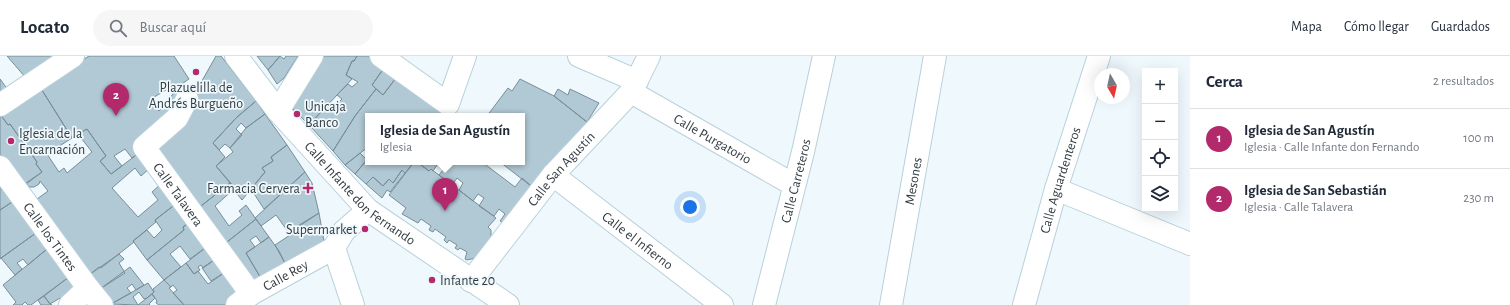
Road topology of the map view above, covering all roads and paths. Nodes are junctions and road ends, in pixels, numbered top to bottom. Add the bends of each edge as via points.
1 (73, 56) edge
2 (236, 56) edge
3 (312, 56) edge
4 (381, 56) edge
5 (465, 56) edge
6 (579, 56) edge
7 (649, 56) edge
8 (824, 56) edge
9 (935, 56) edge
10 (1100, 56) edge
11 (634, 86) junction
12 (187, 99) dead end
13 (0, 105) edge
14 (278, 111) junction
15 (0, 167) edge
16 (553, 175) junction
17 (794, 185) junction
18 (1056, 189) junction
19 (368, 210) junction
20 (1190, 244) edge
21 (334, 248) junction
22 (471, 281) junction
23 (88, 288) junction
24 (244, 299) edge
25 (70, 305) edge
26 (102, 305) edge
27 (353, 305) edge
28 (508, 305) edge
29 (722, 305) edge
30 (764, 305) edge
31 (891, 305) edge
32 (1024, 305) edge

1 - 13 street
2 - 14 street, Calle Infante don Fernando
3 - 14 street
4 - 5 street via 448,104
6 - 11 street, Calle Purgatorio
7 - 11 street, Calle San Agustín
8 - 17 street, Calle Carreteros
9 - 31 street, Mesones
10 - 18 street, Calle Aguardenteros
11 - 16 street, Calle San Agustín
11 - 17 street, Calle Purgatorio
12 - 24 street, Calle Talavera via 177,118 144,147
14 - 19 street, Calle Infante don Fernando
15 - 23 street, Calle los Tintes
16 - 22 street, Calle San Agustín
16 - 29 street, Calle el Infierno
17 - 30 street, Calle Carreteros
18 - 20 street
18 - 32 street, Calle Aguardenteros
19 - 21 street via 344,231
19 - 22 street, Calle Infante don Fernando
21 - 24 street, Calle Rey
21 - 27 street
22 - 28 street, Calle Infante don Fernando
23 - 25 street
23 - 26 street, Calle los Tintes

